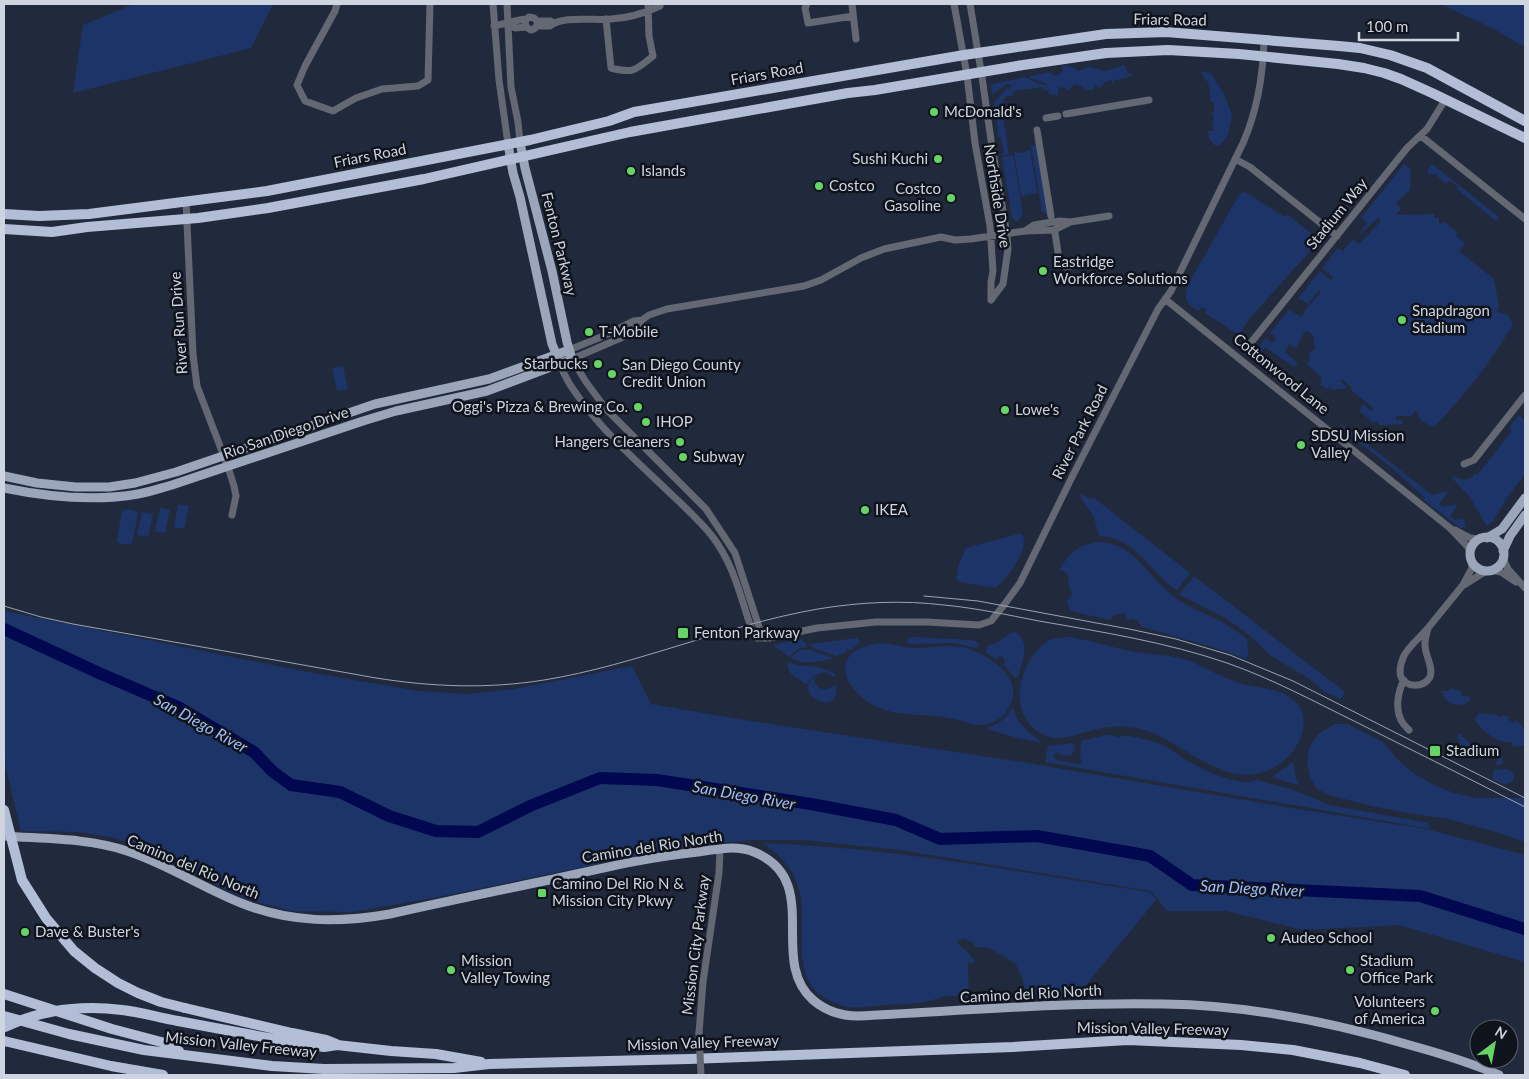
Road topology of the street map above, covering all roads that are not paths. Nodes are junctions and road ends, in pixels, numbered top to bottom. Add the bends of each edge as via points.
1 (337, 4) edge
2 (430, 4) edge
3 (492, 4) edge
4 (507, 4) edge
5 (808, 4) edge
6 (852, 4) edge
7 (954, 4) edge
8 (970, 4) edge
9 (660, 6) dead end
10 (648, 8) edge
11 (853, 16) junction
12 (606, 19) junction
13 (526, 23) junction
14 (537, 23) junction
15 (508, 24) junction
16 (494, 26) junction
17 (856, 39) dead end
18 (1264, 40) junction
19 (979, 53) junction
20 (964, 55) junction
21 (1264, 57) junction
22 (982, 73) junction
23 (967, 75) junction
24 (1149, 100) dead end
25 (1445, 100) junction
26 (1066, 114) dead end
27 (1058, 116) dead end
28 (1046, 118) dead end
29 (1525, 119) edge
30 (1037, 130) dead end
31 (1421, 136) junction
32 (1525, 138) edge
33 (520, 142) junction
34 (508, 144) junction
35 (522, 156) junction
36 (510, 159) junction
37 (1235, 159) junction
38 (186, 202) junction
39 (4, 214) edge
40 (39, 216) junction
41 (1052, 216) dead end
42 (1109, 216) dead end
43 (187, 219) junction
44 (1525, 219) edge
45 (4, 223) edge
46 (4, 229) edge
47 (1054, 233) dead end
48 (1007, 235) junction
49 (1337, 236) junction
50 (991, 237) junction
51 (1059, 258) dead end
52 (1165, 299) junction
53 (642, 320) junction
54 (1249, 345) dead end
55 (571, 354) junction
56 (558, 359) junction
57 (1525, 395) edge
58 (376, 404) junction
59 (379, 416) junction
60 (224, 456) junction
61 (1464, 464) dead end
62 (228, 467) junction
63 (4, 476) edge
64 (4, 488) edge
65 (1525, 498) edge
66 (232, 514) dead end
67 (1525, 516) edge
68 (1450, 528) junction
69 (1484, 538) junction
70 (1503, 554) junction
71 (1470, 556) junction
72 (1488, 571) junction
73 (1464, 585) junction
74 (1524, 587) edge
75 (739, 590) junction
76 (751, 602) junction
77 (1428, 628) junction
78 (764, 638) junction
79 (1404, 680) junction
80 (1408, 730) dead end
81 (4, 810) edge
82 (4, 836) edge
83 (720, 849) junction
84 (4, 994) edge
85 (4, 1016) edge
86 (4, 1028) edge
87 (4, 1041) edge
88 (337, 1045) junction
89 (185, 1054) junction
90 (489, 1064) junction
91 (163, 1075) edge
92 (701, 1075) edge
93 (1405, 1075) edge
94 (1499, 1075) edge

1 - 2 street via 296,85 305,101 333,111 382,89 418,86 428,80
3 - 16 street, Fenton Parkway
4 - 15 street, Fenton Parkway
5 - 11 street via 805,8 808,23
6 - 11 street
7 - 20 street, Northside Drive
8 - 19 street, Northside Drive
9 - 10 street
10 - 12 street
10 - 12 street via 648,36 653,56 638,69 626,72 611,68
11 - 17 street
12 - 14 street
13 - 14 street via 532,17
13 - 14 street via 531,30
13 - 15 street via 516,20
15 - 16 street
15 - 33 street, Fenton Parkway via 511,87
16 - 34 street, Fenton Parkway
18 - 19 highway, Friars Road via 1166,32 1114,34
18 - 21 street, River Park Road
18 - 29 highway, Friars Road via 1360,48 1395,56 1427,68
19 - 20 highway, Friars Road
19 - 22 street, Northside Drive
20 - 23 street, Northside Drive
20 - 33 highway, Friars Road via 634,112 609,122
21 - 22 highway, Friars Road via 1168,50 1106,53
21 - 25 highway, Friars Road via 1364,68 1401,79
21 - 37 street, River Park Road via 1256,109
22 - 23 highway, Friars Road
22 - 48 street, Northside Drive
23 - 35 highway, Friars Road via 630,132
23 - 50 street, Northside Drive
24 - 26 street
25 - 31 street, Stadium Way
25 - 32 highway, Friars Road
27 - 28 street
30 - 41 street via 1036,141
31 - 44 street
31 - 49 street, Stadium Way
33 - 34 highway, Friars Road
33 - 35 main road, Fenton Parkway
34 - 36 main road, Fenton Parkway
34 - 38 highway, Friars Road via 267,191
35 - 36 highway, Friars Road
35 - 55 main road, Fenton Parkway
36 - 43 highway, Friars Road via 424,180
36 - 56 main road, Fenton Parkway
37 - 49 street via 1250,167
37 - 52 street, River Park Road
38 - 40 highway, Friars Road via 89,214
38 - 43 street, River Run Drive
39 - 40 highway, Friars Road
40 - 45 highway via 31,225
42 - 48 street via 1070,222 1054,230
43 - 46 highway, Friars Road via 52,232
43 - 60 street, River Run Drive via 193,354 198,386
47 - 51 street
48 - 50 street
48 - 50 street, Northside Drive via 1003,284 991,300
49 - 54 street, Stadium Way
50 - 53 street via 955,240 941,236 867,256 804,286 667,309
52 - 68 street, Cottonwood Lane
52 - 78 street, River Park Road via 1020,582 991,621 979,625 876,622
53 - 55 street via 634,321
53 - 55 street via 623,337
55 - 56 main road, Rio San Diego Drive
55 - 76 street, Fenton Parkway via 606,409 706,509 735,553
56 - 58 main road, Rio San Diego Drive via 489,379
56 - 59 main road, Rio San Diego Drive via 487,391
56 - 75 street, Fenton Parkway via 573,389 599,424 712,536 726,557
57 - 61 street via 1474,460
58 - 59 main road
58 - 60 main road, Rio San Diego Drive
59 - 62 main road, Rio San Diego Drive
60 - 62 street, River Run Drive
60 - 63 main road, Rio San Diego Drive via 135,483 109,487 37,483
62 - 64 main road, Rio San Diego Drive via 140,494 106,498 70,498
62 - 66 street, River Run Drive via 236,496
65 - 69 main road via 1502,529
67 - 70 main road via 1510,536
68 - 69 street, Cottonwood Lane via 1470,538
68 - 71 street, Cottonwood Lane via 1468,547
69 - 70 main road via 1497,542
69 - 71 main road via 1472,546
70 - 72 main road via 1497,567
70 - 74 street via 1508,569
71 - 72 main road via 1477,568
71 - 73 street via 1472,568
72 - 73 street
72 - 74 street via 1501,572
73 - 77 street
75 - 76 street
75 - 78 street, Fenton Parkway via 753,634
76 - 78 street, Fenton Parkway
77 - 79 street via 1404,656 1400,673
77 - 79 street via 1425,646 1431,675 1420,685 1408,684
79 - 80 street via 1398,693 1399,710
81 - 88 highway, bridge via 22,880 46,918 74,951 95,968 124,986 162,1002
82 - 83 main road, Camino del Rio North via 78,841 112,847 154,862 254,908 325,921 390,914 614,866
83 - 92 street, Mission City Parkway, bridge via 703,982
83 - 94 main road, Camino del Rio North via 755,852 780,869 791,892 798,980 818,1004 839,1015 1118,1004 1239,1009 1310,1019 1379,1036
84 - 89 highway via 165,1043
85 - 89 highway, Mission Valley Freeway via 144,1050
86 - 88 highway, bridge via 43,1014 97,1008 123,1010 290,1042 324,1047
87 - 91 highway
88 - 90 highway via 458,1057
89 - 90 highway, Mission Valley Freeway via 272,1066 324,1068 454,1068
90 - 93 highway, Mission Valley Freeway via 1013,1047 1128,1040 1293,1050

